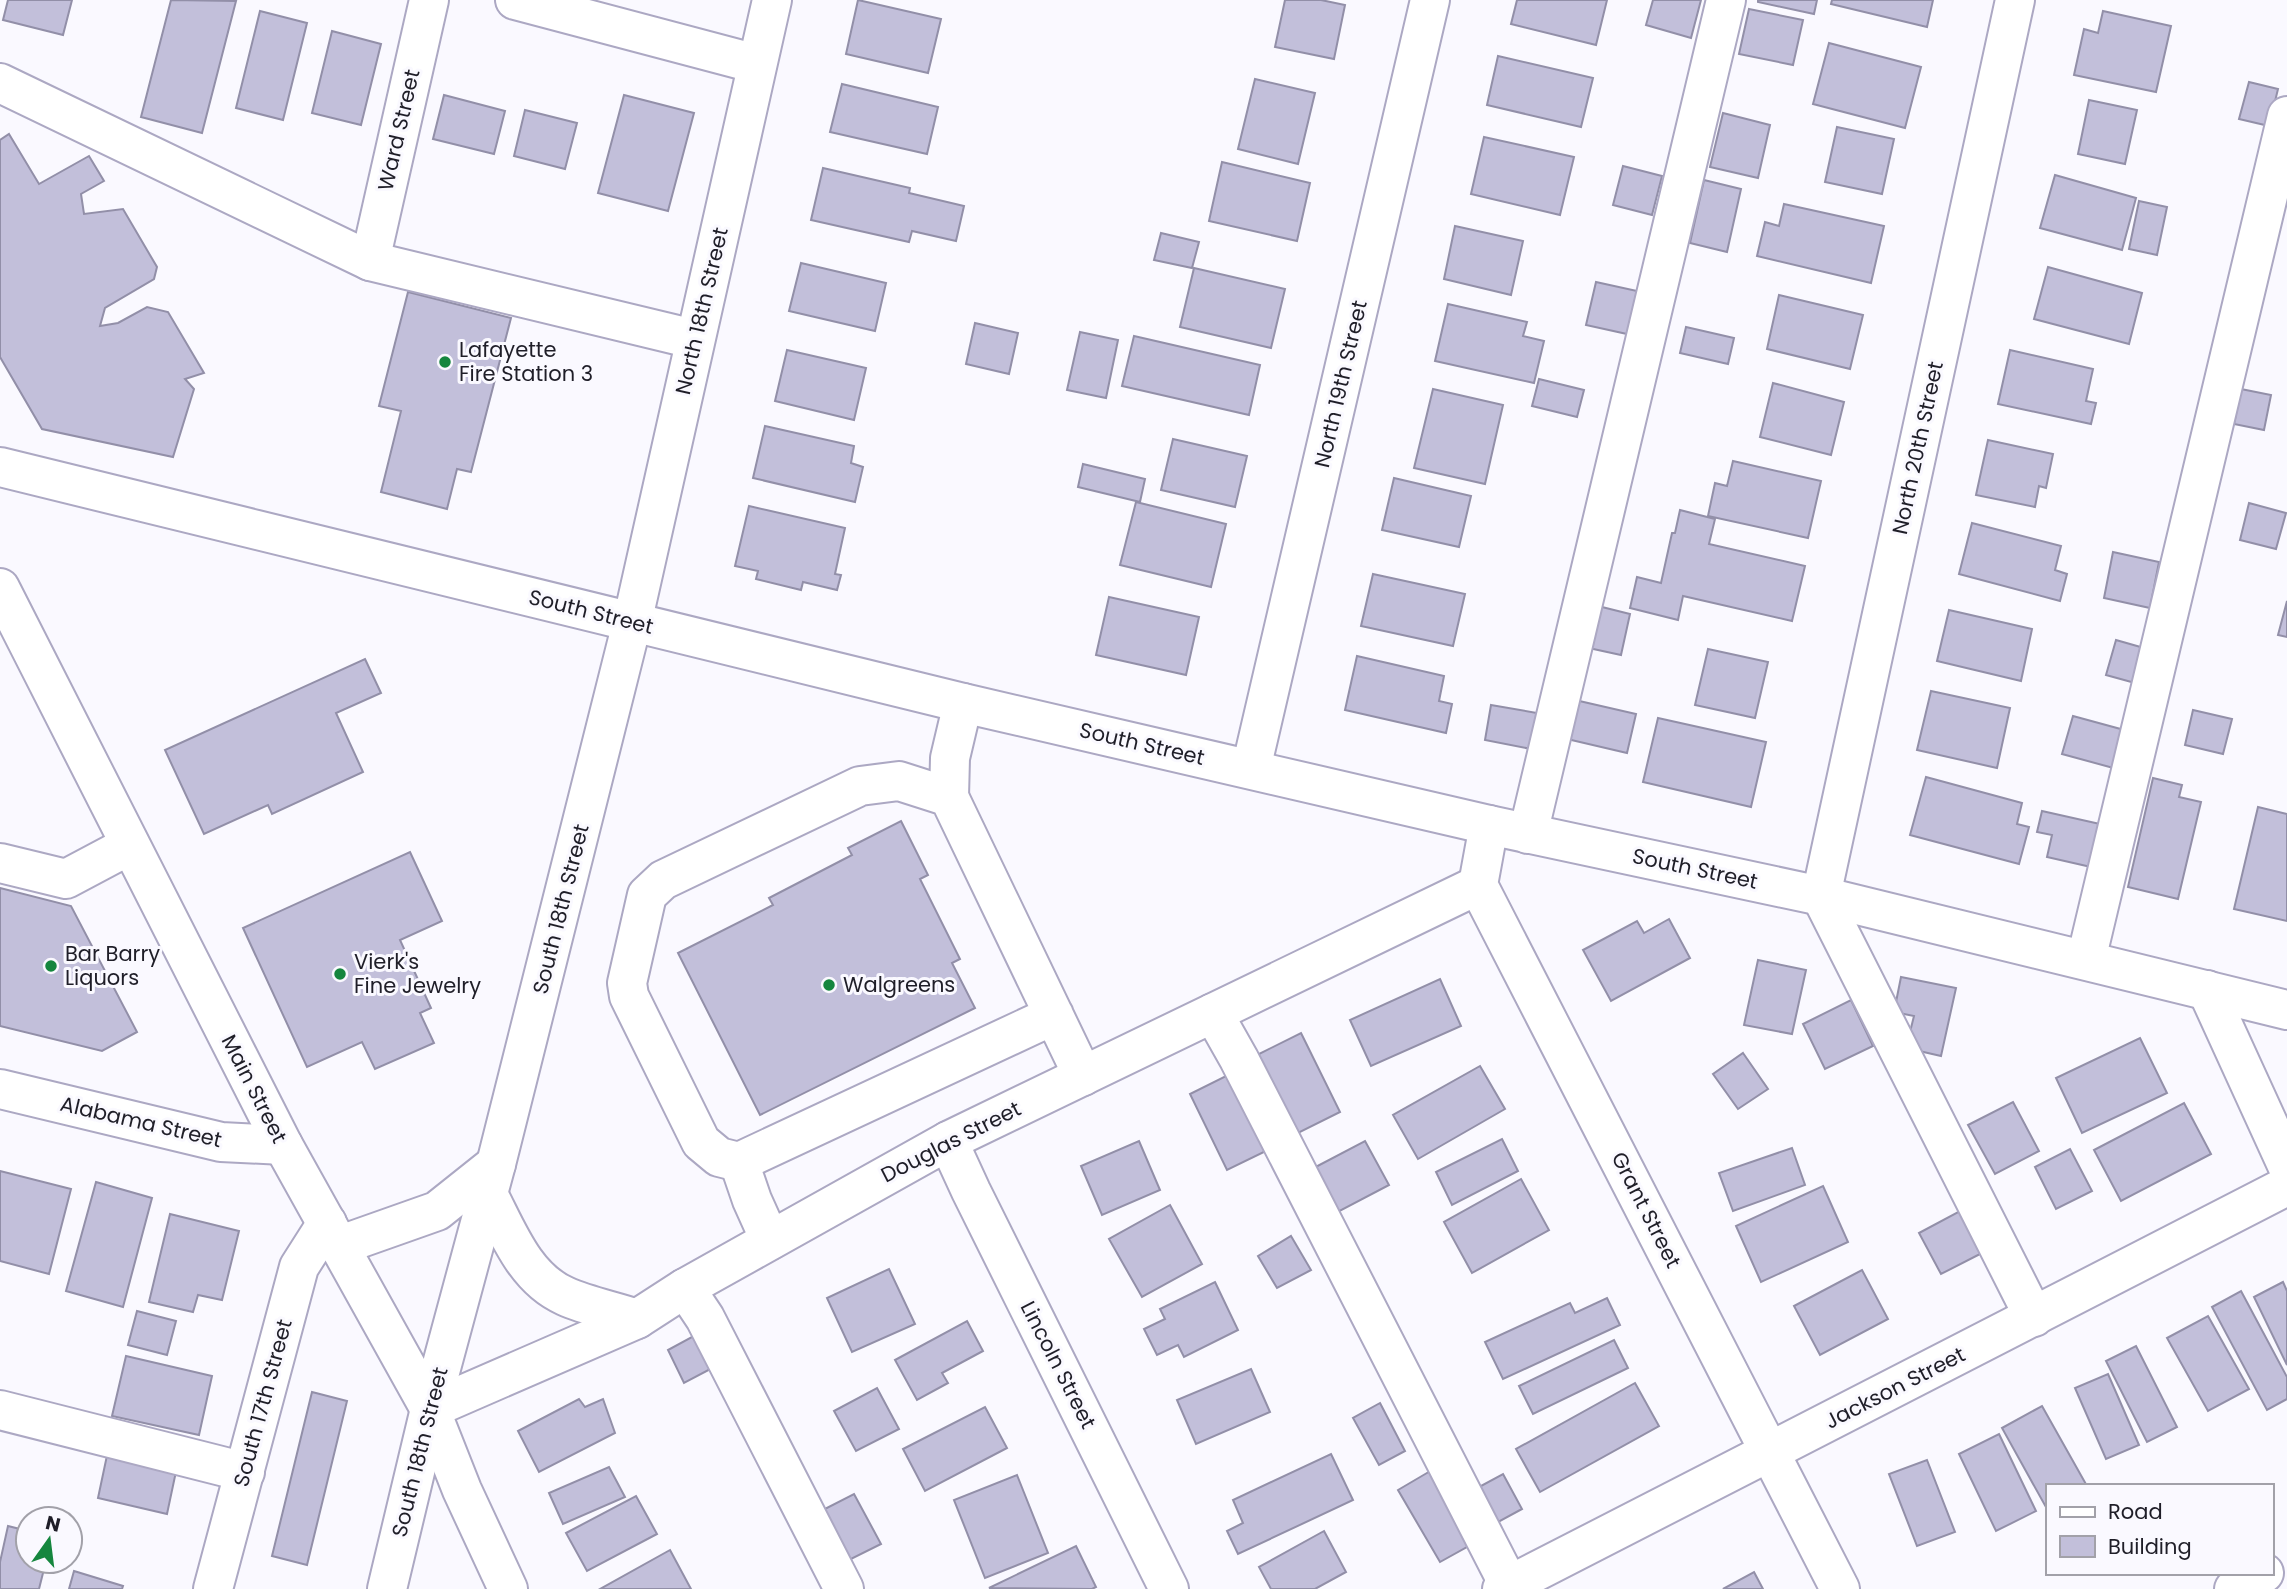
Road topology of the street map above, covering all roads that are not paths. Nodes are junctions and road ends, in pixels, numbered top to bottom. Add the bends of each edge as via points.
1 (429, 0) edge
2 (515, 0) edge
3 (772, 0) edge
4 (1430, 0) edge
5 (1726, 0) edge
6 (2015, 0) edge
7 (757, 64) junction
8 (0, 83) edge
9 (2287, 116) edge
10 (370, 261) junction
11 (677, 335) dead end
12 (0, 467) edge
13 (0, 588) edge
14 (632, 623) junction
15 (963, 703) junction
16 (1251, 769) junction
17 (949, 797) junction
18 (1489, 825) junction
19 (1528, 834) junction
20 (131, 845) junction
21 (0, 863) edge
22 (1478, 885) junction
23 (1821, 896) junction
24 (2086, 960) junction
25 (2207, 990) junction
26 (2287, 1010) edge
27 (1213, 1013) junction
28 (1054, 1015) junction
29 (1083, 1076) junction
30 (0, 1089) edge
31 (948, 1141) junction
32 (283, 1146) junction
33 (739, 1162) junction
34 (2287, 1165) edge
35 (492, 1179) junction
36 (2287, 1186) edge
37 (332, 1235) junction
38 (770, 1240) junction
39 (685, 1288) junction
40 (2034, 1317) junction
41 (637, 1319) junction
42 (430, 1409) junction
43 (0, 1410) edge
44 (1771, 1452) junction
45 (245, 1472) junction
46 (2260, 1575) edge
47 (1505, 1587) edge
48 (213, 1589) edge
49 (387, 1589) edge
50 (508, 1589) edge
51 (845, 1589) edge
52 (1170, 1589) edge
53 (1840, 1589) edge
54 (2234, 1589) edge

1 - 10 street, Ward Street
2 - 7 street
3 - 7 street, North 18th Street
4 - 16 street, North 19th Street
5 - 19 street
6 - 23 street, North 20th Street
7 - 14 street, North 18th Street
8 - 10 street
9 - 24 street
10 - 11 street
12 - 14 street, South Street
13 - 20 street, Main Street
14 - 15 street, South Street
14 - 35 street, South 18th Street
15 - 16 street, South Street
15 - 17 street via 950,758
16 - 18 street, South Street
17 - 28 street
17 - 33 street via 899,781 860,786 663,880 647,895 627,983 629,996 701,1142 719,1157
18 - 19 street, South Street
18 - 22 street
19 - 23 street, South Street
20 - 21 street via 66,879
20 - 32 street, Main Street
22 - 27 street, Douglas Street
22 - 44 street, Grant Street
23 - 24 street, South Street
23 - 40 street
24 - 25 street, South Street
25 - 26 street, South Street
25 - 34 street
27 - 29 street, Douglas Street
27 - 47 street
28 - 29 street
28 - 33 street
29 - 31 street, Douglas Street
30 - 32 street, Alabama Street via 221,1142
31 - 38 street, Douglas Street
31 - 52 street, Lincoln Street
32 - 37 street, Main Street
33 - 38 street
35 - 37 street via 437,1211
35 - 41 street via 522,1257 535,1276 563,1296
35 - 42 street, South 18th Street
36 - 40 street, Jackson Street
37 - 42 street, Main Street
37 - 45 street, South 17th Street via 299,1266
38 - 39 street, Douglas Street
39 - 41 street, Douglas Street
39 - 51 street via 705,1318
40 - 44 street, Jackson Street
41 - 42 street, Douglas Street
42 - 49 street, South 18th Street
42 - 50 street, Main Street
43 - 45 street
44 - 47 street, Jackson Street
44 - 53 street, Grant Street
45 - 48 street, South 17th Street
46 - 54 street

